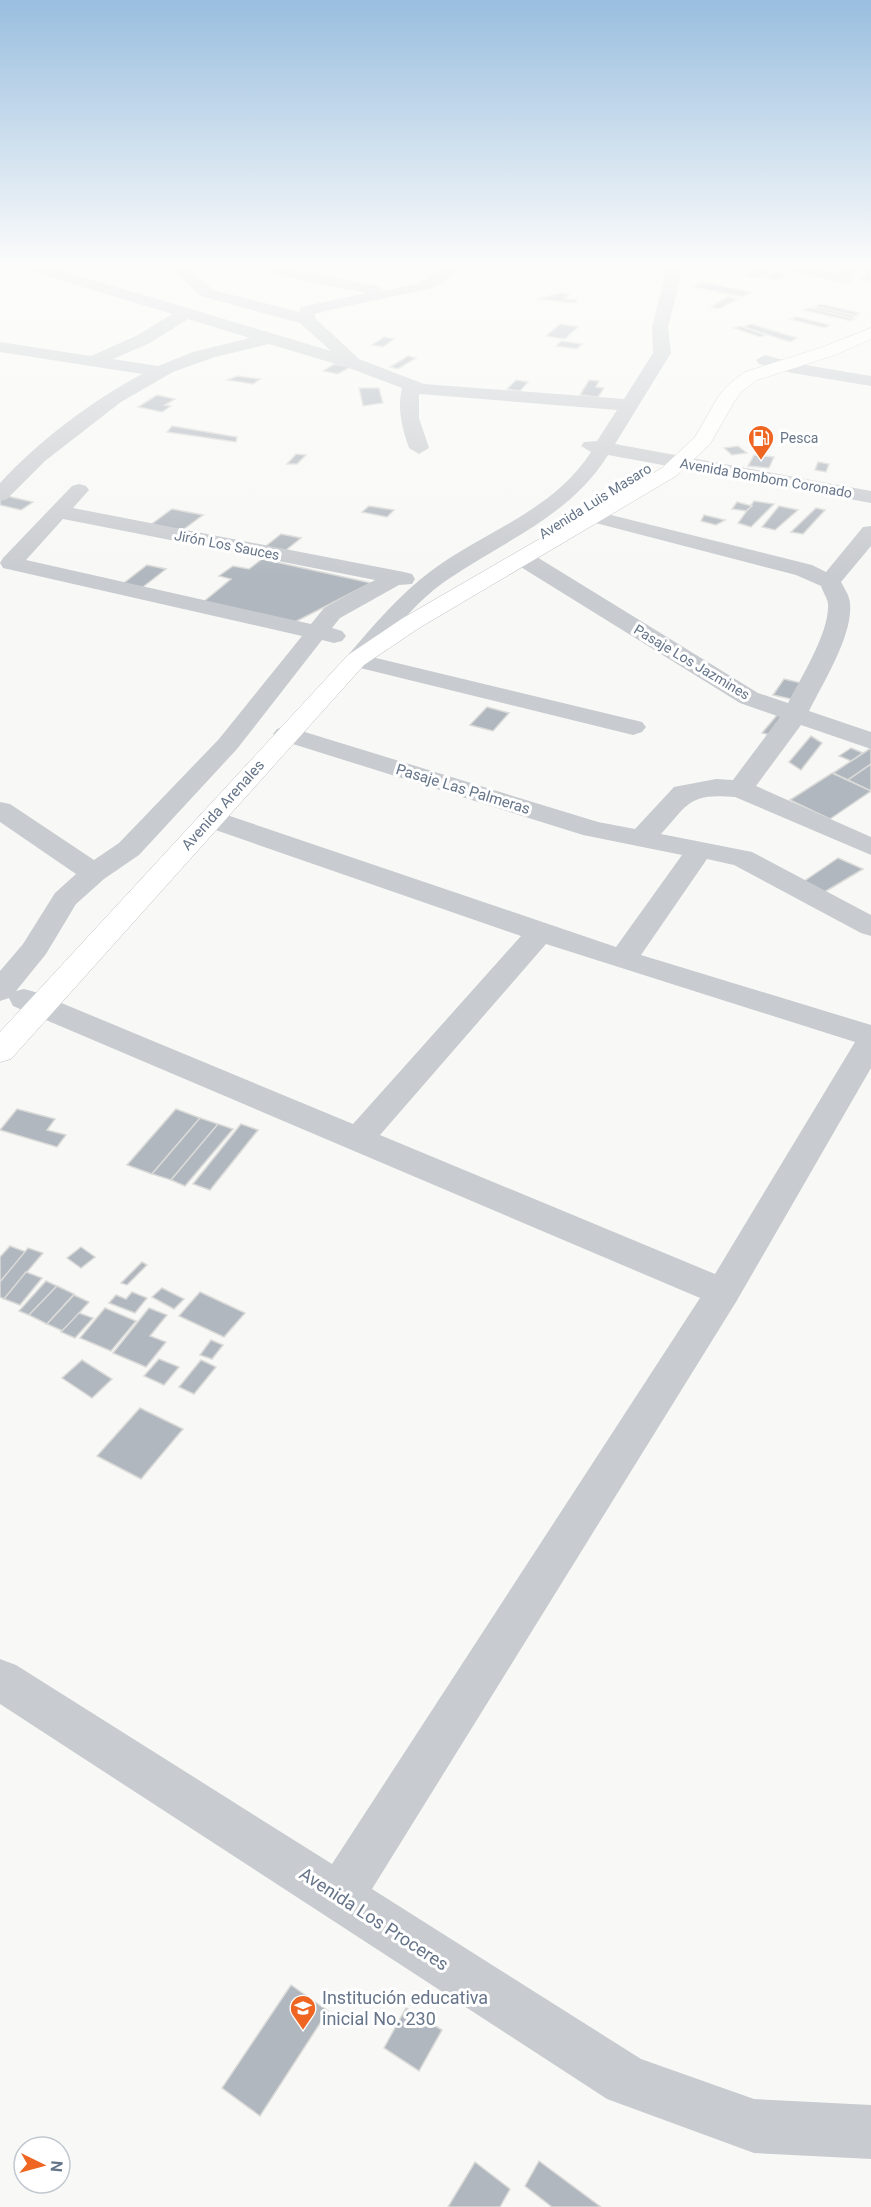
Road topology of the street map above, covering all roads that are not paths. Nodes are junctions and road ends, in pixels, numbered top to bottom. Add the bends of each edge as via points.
1 (150, 370) edge
2 (165, 370) edge
3 (370, 370) edge
4 (641, 370) edge
5 (649, 370) edge
6 (751, 370) edge
7 (761, 370) edge
8 (814, 370) edge
9 (161, 372) junction
10 (871, 381) edge
11 (411, 387) junction
12 (623, 405) junction
13 (596, 447) junction
14 (419, 448) dead end
15 (660, 459) junction
16 (681, 463) junction
17 (79, 490) dead end
18 (0, 495) edge
19 (871, 497) edge
20 (58, 512) junction
21 (595, 517) junction
22 (871, 532) edge
23 (524, 559) junction
24 (395, 578) junction
25 (424, 582) junction
26 (830, 582) junction
27 (463, 588) junction
28 (315, 632) junction
29 (360, 645) junction
30 (795, 715) junction
31 (633, 727) dead end
32 (286, 734) junction
33 (871, 741) edge
34 (740, 789) junction
35 (0, 810) edge
36 (211, 819) junction
37 (641, 839) junction
38 (871, 847) edge
39 (699, 849) junction
40 (94, 873) junction
41 (871, 927) edge
42 (540, 933) junction
43 (622, 960) junction
44 (21, 1000) edge
45 (0, 1025) edge
46 (871, 1036) edge
47 (871, 1041) edge
48 (0, 1052) edge
49 (358, 1139) junction
50 (723, 1292) junction
51 (0, 1679) edge
52 (339, 1897) junction
53 (871, 2132) edge

1 - 9 street
2 - 9 street
3 - 11 street
4 - 12 street, Avenida Arenales
5 - 12 street
6 - 15 main road, Avenida Luis Masaro via 732,377 715,393 692,428
7 - 16 main road, Avenida Luis Masaro via 735,388 703,440
8 - 10 street
9 - 18 street via 48,448
11 - 12 street
11 - 14 street via 407,402 409,422
12 - 13 street, Avenida Arenales
13 - 15 street, Avenida Bombom Coronado
13 - 25 street, Avenida Arenales via 531,508
15 - 16 street, Avenida Bombom Coronado
15 - 27 main road, Avenida Luis Masaro via 623,487
16 - 19 street, Avenida Bombom Coronado
16 - 21 main road, Avenida Luis Masaro
17 - 20 street
20 - 24 street, Jirón Los Sauces
20 - 28 street via 11,563
21 - 23 main road, Avenida Luis Masaro
21 - 26 street via 804,570
22 - 26 street
23 - 27 main road, Avenida Luis Masaro
23 - 30 street, Pasaje Los Jazmines via 749,698
24 - 25 street, Jirón Los Sauces
24 - 28 street via 332,613
25 - 27 street
25 - 29 street
25 - 29 street, Avenida Arenales via 396,597
26 - 30 street via 839,601 839,614
27 - 29 main road, Avenida Luis Masaro
27 - 29 main road, Avenida Arenales via 411,623
28 - 29 street
28 - 40 street via 228,744 129,849
29 - 31 street
29 - 32 main road, Avenida Arenales
29 - 44 main road
30 - 33 street, Pasaje Los Jazmines
30 - 34 street
32 - 36 main road, Avenida Arenales
32 - 37 street, Pasaje Las Palmeras via 593,829
34 - 37 street via 716,787 683,793
34 - 38 street
35 - 40 street
36 - 42 street
36 - 44 main road, Avenida Arenales
37 - 39 street, Pasaje Las Palmeras
39 - 41 street, Pasaje Las Palmeras via 742,858
39 - 43 street
40 - 44 street via 66,898 35,948
42 - 43 street
42 - 49 street
43 - 46 street
44 - 45 main road
44 - 48 main road, Avenida Arenales
44 - 49 street
47 - 50 street
49 - 50 street
50 - 52 street
51 - 52 street, Avenida Los Proceres
52 - 53 street, Avenida Los Proceres via 626,2080 754,2126

